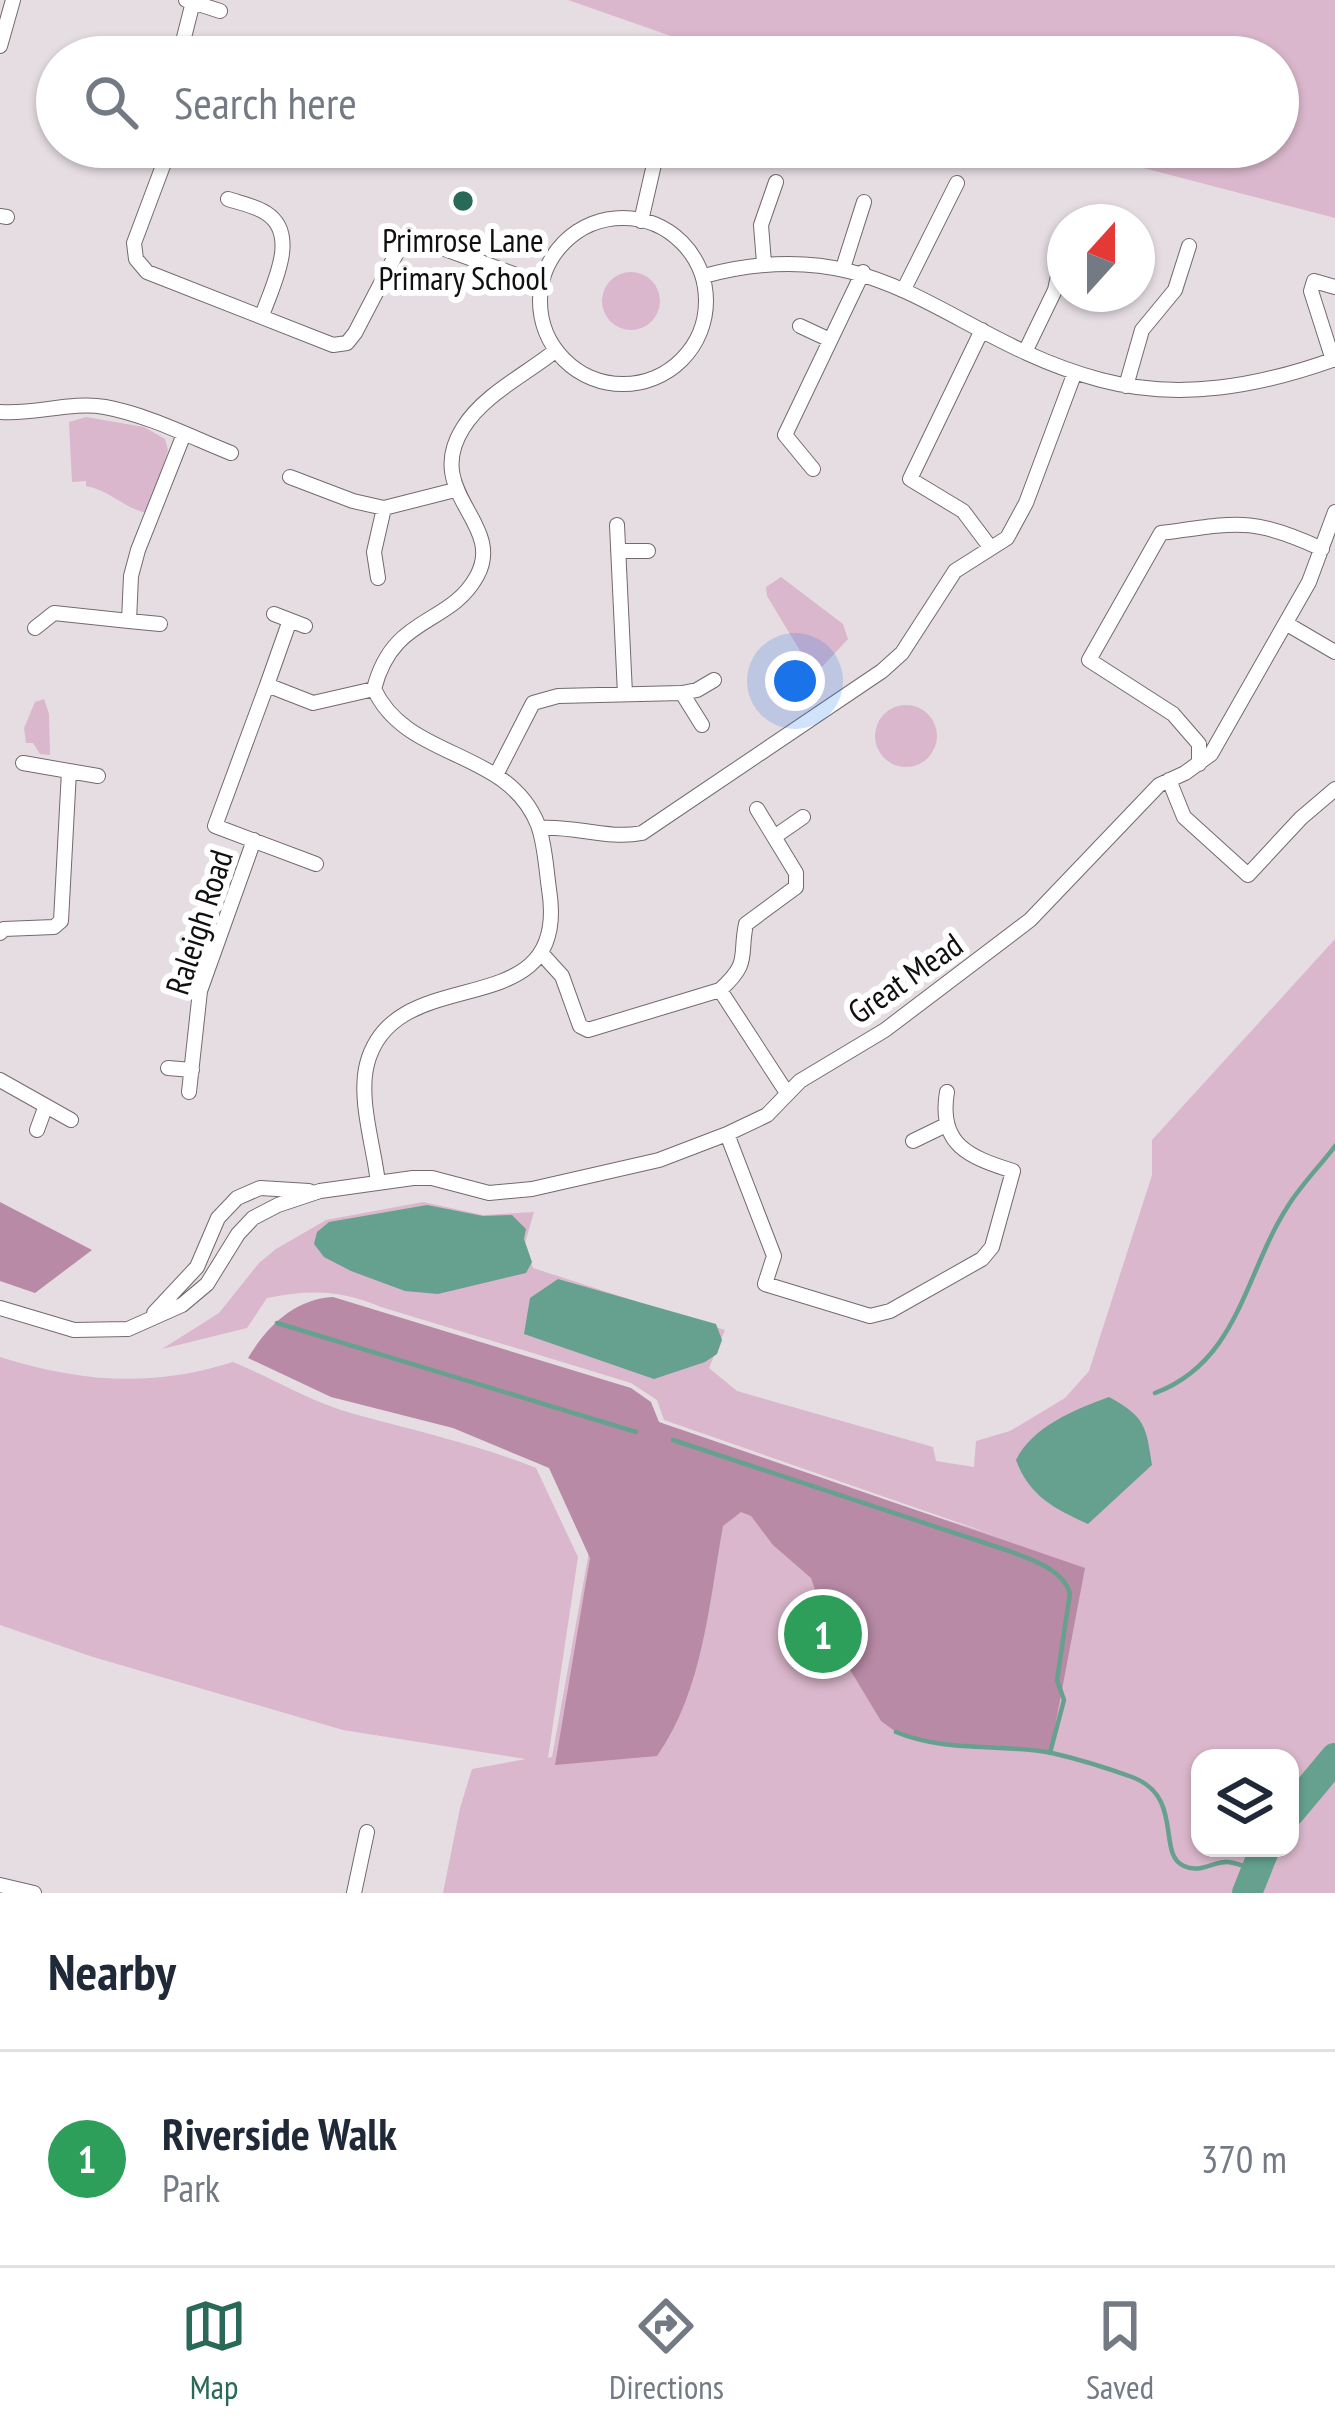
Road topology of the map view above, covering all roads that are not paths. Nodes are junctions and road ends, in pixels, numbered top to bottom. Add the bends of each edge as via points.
1 (13, 0) edge
2 (189, 1) edge
3 (220, 11) dead end
4 (183, 36) edge
5 (0, 46) edge
6 (162, 168) edge
7 (653, 168) edge
8 (776, 182) dead end
9 (957, 183) dead end
10 (228, 199) dead end
11 (864, 202) dead end
12 (641, 221) junction
13 (1189, 246) dead end
14 (764, 263) junction
15 (843, 268) junction
16 (862, 272) junction
17 (704, 276) junction
18 (541, 284) junction
19 (1335, 287) edge
20 (904, 289) junction
21 (1047, 307) edge
22 (262, 316) junction
23 (800, 326) dead end
24 (982, 330) junction
25 (830, 340) junction
26 (555, 351) junction
27 (1025, 352) junction
28 (1334, 359) edge
29 (1075, 373) junction
30 (1126, 386) junction
31 (0, 412) edge
32 (184, 434) junction
33 (231, 453) dead end
34 (813, 469) dead end
35 (290, 477) dead end
36 (455, 490) junction
37 (384, 508) junction
38 (1335, 512) edge
39 (617, 525) dead end
40 (990, 547) junction
41 (1322, 549) junction
42 (618, 551) junction
43 (648, 551) dead end
44 (378, 578) dead end
45 (274, 614) dead end
46 (129, 621) junction
47 (160, 624) dead end
48 (1287, 624) junction
49 (35, 628) dead end
50 (1335, 652) edge
51 (714, 680) dead end
52 (267, 685) junction
53 (374, 689) junction
54 (682, 693) junction
55 (625, 694) junction
56 (702, 725) dead end
57 (23, 763) dead end
58 (1199, 764) junction
59 (69, 771) junction
60 (497, 773) junction
61 (98, 776) dead end
62 (1169, 780) junction
63 (1335, 789) edge
64 (758, 808) dead end
65 (803, 817) dead end
66 (539, 828) junction
67 (777, 835) junction
68 (254, 841) junction
69 (316, 864) dead end
70 (0, 933) edge
71 (542, 954) junction
72 (720, 990) junction
73 (168, 1068) dead end
74 (192, 1070) junction
75 (0, 1080) edge
76 (189, 1092) dead end
77 (947, 1092) dead end
78 (788, 1093) junction
79 (45, 1108) junction
80 (71, 1120) dead end
81 (946, 1124) junction
82 (37, 1130) dead end
83 (727, 1134) junction
84 (913, 1141) dead end
85 (379, 1183) junction
86 (320, 1191) junction
87 (0, 1308) edge
88 (143, 1322) junction
89 (367, 1832) dead end
90 (0, 1886) edge
91 (34, 1893) edge
92 (354, 1893) edge

1 - 5 street
2 - 3 street
2 - 4 street
6 - 22 street via 134,243 136,259 147,272
7 - 12 street
8 - 14 street via 761,226
9 - 20 street
10 - 22 street via 268,214 279,227 284,254
11 - 15 street
12 - 17 street via 677,238
12 - 18 street via 611,220 577,234
13 - 30 street via 1174,290 1142,329
14 - 15 street
14 - 17 street
15 - 16 street
16 - 20 street
16 - 25 street
17 - 26 street via 703,326 680,364 664,373 605,380
18 - 22 street via 420,239 403,241 347,343 333,345
18 - 26 street via 541,318
19 - 28 street via 1314,281 1312,291
20 - 24 street
21 - 27 street
23 - 25 street
24 - 27 street
24 - 40 street via 910,478 963,512
25 - 34 street via 784,435
26 - 36 street via 462,429
27 - 29 street
28 - 30 street via 1242,386
29 - 30 street
29 - 40 street via 1026,503 1006,538
31 - 32 street via 103,406
32 - 33 street
32 - 46 street via 138,550
35 - 37 street
36 - 37 street
36 - 53 street via 484,546 477,576 397,641
37 - 44 street via 374,552
38 - 41 street, Great Mead
39 - 42 street
40 - 66 street via 956,571 882,671 654,826 631,836
41 - 48 street, Great Mead
41 - 58 street via 1262,525 1161,533 1089,660 1174,714 1199,745
42 - 43 street
42 - 55 street
45 - 52 street, Raleigh Road via 297,623
46 - 47 street
46 - 49 street via 54,614
48 - 50 street
48 - 58 street, Great Mead via 1224,737
51 - 54 street
52 - 53 street via 314,703
52 - 68 street, Raleigh Road via 215,826
53 - 60 street via 397,724
54 - 55 street
54 - 56 street
55 - 60 street via 533,703
57 - 59 street
58 - 62 street, Great Mead
59 - 61 street
59 - 70 street via 61,921
60 - 66 street
62 - 63 street via 1184,817 1248,875
62 - 78 street, Great Mead via 1030,920
64 - 67 street
65 - 67 street
66 - 71 street via 551,931
67 - 72 street via 796,887 746,924 744,960
68 - 69 street, Raleigh Road
68 - 74 street, Raleigh Road via 200,992
71 - 72 street via 588,1030
71 - 85 street via 521,974 408,1010 375,1042 364,1086
72 - 78 street
73 - 74 street
74 - 76 street, Raleigh Road
75 - 79 street
77 - 81 street
78 - 83 street, Great Mead via 767,1115
79 - 80 street
79 - 82 street
81 - 83 street via 965,1151 1013,1171 992,1247 870,1316 765,1284 774,1256
81 - 84 street
83 - 85 street, Great Mead via 659,1160 532,1189 489,1193 432,1178
85 - 86 street, Great Mead
86 - 88 street, Great Mead via 253,1218 208,1284
86 - 88 street, Great Mead via 260,1188 237,1198 218,1218 197,1267
87 - 88 street, Great Mead via 94,1333
89 - 92 street
90 - 91 street

